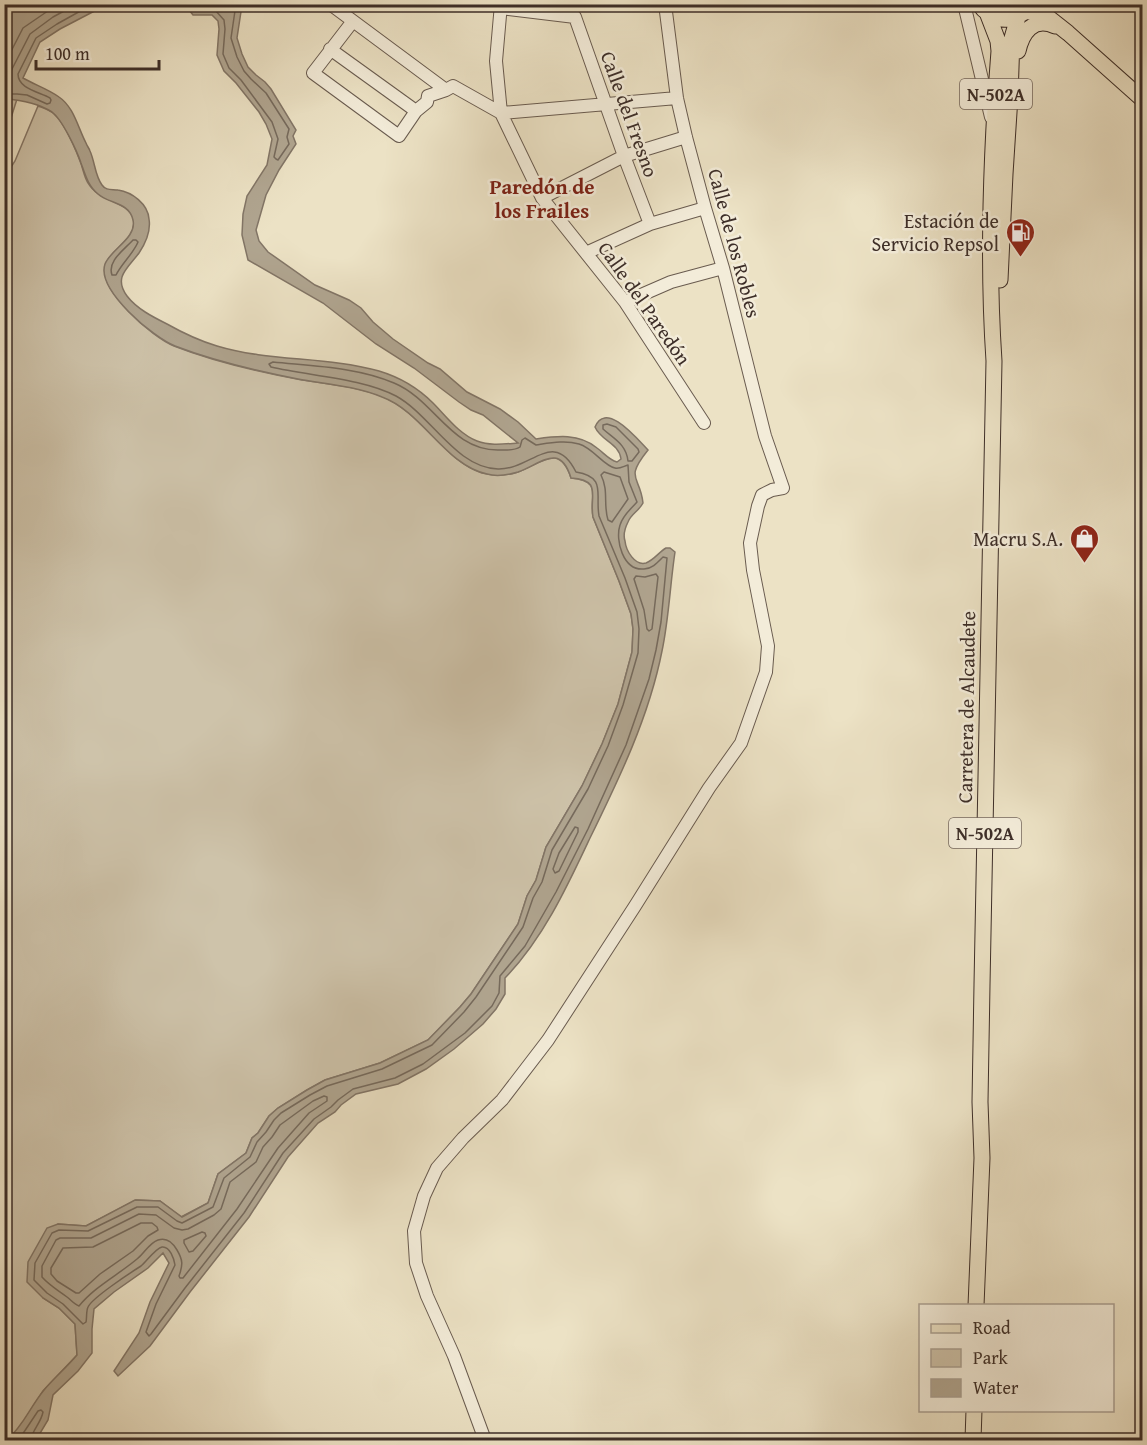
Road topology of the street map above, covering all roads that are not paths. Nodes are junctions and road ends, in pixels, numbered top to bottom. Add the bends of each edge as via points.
1 (330, 4) edge
2 (665, 4) edge
3 (964, 4) edge
4 (1046, 4) edge
5 (501, 6) edge
6 (984, 10) edge
7 (1025, 11) edge
8 (352, 21) junction
9 (1068, 33) junction
10 (330, 49) junction
11 (446, 90) junction
12 (1010, 97) junction
13 (677, 98) junction
14 (1143, 99) edge
15 (605, 104) junction
16 (416, 111) junction
17 (501, 113) junction
18 (993, 126) junction
19 (686, 137) junction
20 (624, 156) junction
21 (542, 198) junction
22 (705, 208) junction
23 (650, 224) junction
24 (586, 254) junction
25 (723, 268) junction
26 (625, 302) junction
27 (994, 361) junction
28 (704, 423) dead end
29 (976, 1304) edge
30 (974, 1412) edge
31 (485, 1440) edge
32 (973, 1440) edge

1 - 8 street
2 - 13 street, Calle de los Robles
3 - 18 street
4 - 9 main road
5 - 15 street, Calle del Fresno via 575,17
5 - 17 street, Calle del Paredón via 496,61
6 - 7 main road, Carretera de Alcaudete / N-502A via 1003,20
6 - 18 main road, Carretera de Alcaudete / N-502A via 999,51
7 - 9 main road via 1049,18
7 - 12 main road, Carretera de Alcaudete / N-502A via 1012,38
8 - 10 street
8 - 11 street
9 - 12 main road via 1049,24 1028,29 1018,49
9 - 14 main road
10 - 16 street
10 - 16 street via 313,73 399,135
11 - 16 street via 428,96
11 - 17 street via 453,86
12 - 27 main road, Carretera de Alcaudete / N-502A
13 - 15 street
13 - 19 street, Calle de los Robles
15 - 17 street
15 - 20 street, Calle del Fresno
17 - 21 street, Calle del Paredón
18 - 27 main road, Carretera de Alcaudete / N-502A via 990,280
19 - 20 street
19 - 22 street, Calle de los Robles
20 - 21 street
20 - 23 street, Calle del Fresno
21 - 24 street, Calle del Paredón
22 - 23 street
22 - 25 street, Calle de los Robles
23 - 24 street
24 - 26 street, Calle del Paredón
25 - 26 street via 671,282
25 - 31 street, Calle de los Robles via 765,436 783,488 762,495 750,543 768,645 766,672 741,743 548,1040 501,1100 437,1168 424,1196 414,1231 416,1263
26 - 28 street, Calle del Paredón
27 - 29 main road, Carretera de Alcaudete / N-502A via 982,1158
30 - 32 main road

